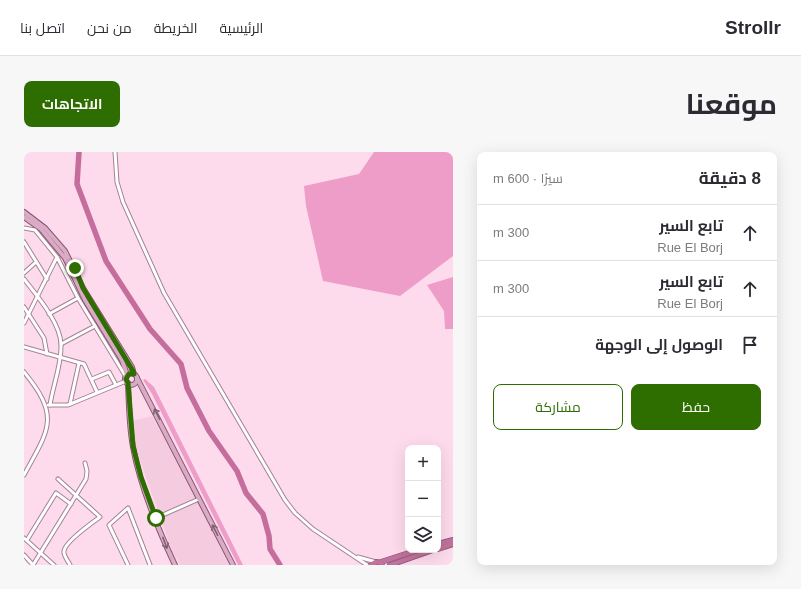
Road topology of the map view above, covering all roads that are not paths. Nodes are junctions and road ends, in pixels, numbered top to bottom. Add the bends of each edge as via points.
1 (115, 152) edge
2 (24, 213) edge
3 (24, 228) edge
4 (24, 242) edge
5 (57, 257) junction
6 (35, 263) junction
7 (24, 273) edge
8 (47, 279) junction
9 (24, 280) edge
10 (38, 296) junction
11 (78, 298) junction
12 (24, 307) edge
13 (29, 314) junction
14 (49, 314) junction
15 (24, 323) edge
16 (95, 326) junction
17 (61, 344) junction
18 (24, 347) edge
19 (47, 354) junction
20 (60, 358) junction
21 (79, 363) junction
22 (24, 372) edge
23 (134, 374) junction
24 (137, 378) junction
25 (127, 379) junction
26 (92, 380) junction
27 (116, 385) junction
28 (97, 392) junction
29 (70, 404) junction
30 (48, 405) junction
31 (85, 463) dead end
32 (24, 475) edge
33 (58, 479) dead end
34 (76, 495) junction
35 (199, 499) junction
36 (71, 504) junction
37 (156, 518) junction
38 (25, 539) edge
39 (453, 540) edge
40 (441, 543) edge
41 (453, 544) edge
42 (441, 548) edge
43 (40, 553) junction
44 (409, 553) edge
45 (424, 553) edge
46 (24, 556) edge
47 (356, 557) junction
48 (380, 563) edge
49 (52, 564) edge
50 (33, 565) edge
51 (70, 565) edge
52 (127, 565) edge
53 (150, 565) edge
54 (175, 565) edge
55 (233, 565) edge
56 (367, 565) edge
57 (371, 565) edge
58 (390, 565) edge

1 - 47 street via 117,182 123,202 164,293 270,475 285,500 300,518
2 - 23 main road via 44,228 65,251 86,293
2 - 25 main road via 41,229 64,258 85,300 122,360
3 - 5 street via 35,230
4 - 6 street
5 - 8 street
5 - 11 street
6 - 7 street
6 - 8 street
8 - 10 street
9 - 10 street
10 - 13 street
10 - 14 street
11 - 14 street
11 - 16 street
12 - 13 street
13 - 15 street
13 - 19 street via 44,338
14 - 17 street via 60,336
16 - 17 street
16 - 25 street
17 - 20 street
18 - 19 street
19 - 20 street
20 - 21 street
20 - 30 street
21 - 26 street via 86,366
21 - 29 street
22 - 30 street
23 - 24 main road
23 - 25 main road
24 - 25 main road via 133,384
35 -> 24 main road
25 - 27 street
25 - 37 main road via 133,446
26 - 27 street via 109,372
26 - 28 street
27 - 28 street
28 - 29 street
29 - 30 street
30 - 32 street via 47,429
31 - 34 street via 87,475
33 - 34 street
34 - 36 street
34 - 51 street via 100,517 79,533 63,552
35 - 37 street
55 -> 35 main road
36 - 38 street via 56,492
36 - 43 street
37 -> 54 main road
38 - 43 street
39 - 40 highway
41 - 42 highway
43 - 49 street
43 - 50 street
44 - 48 highway
45 - 58 highway
46 - 50 street
47 - 48 street
47 - 56 street
48 - 57 highway
52 - 53 street via 109,525 128,508

